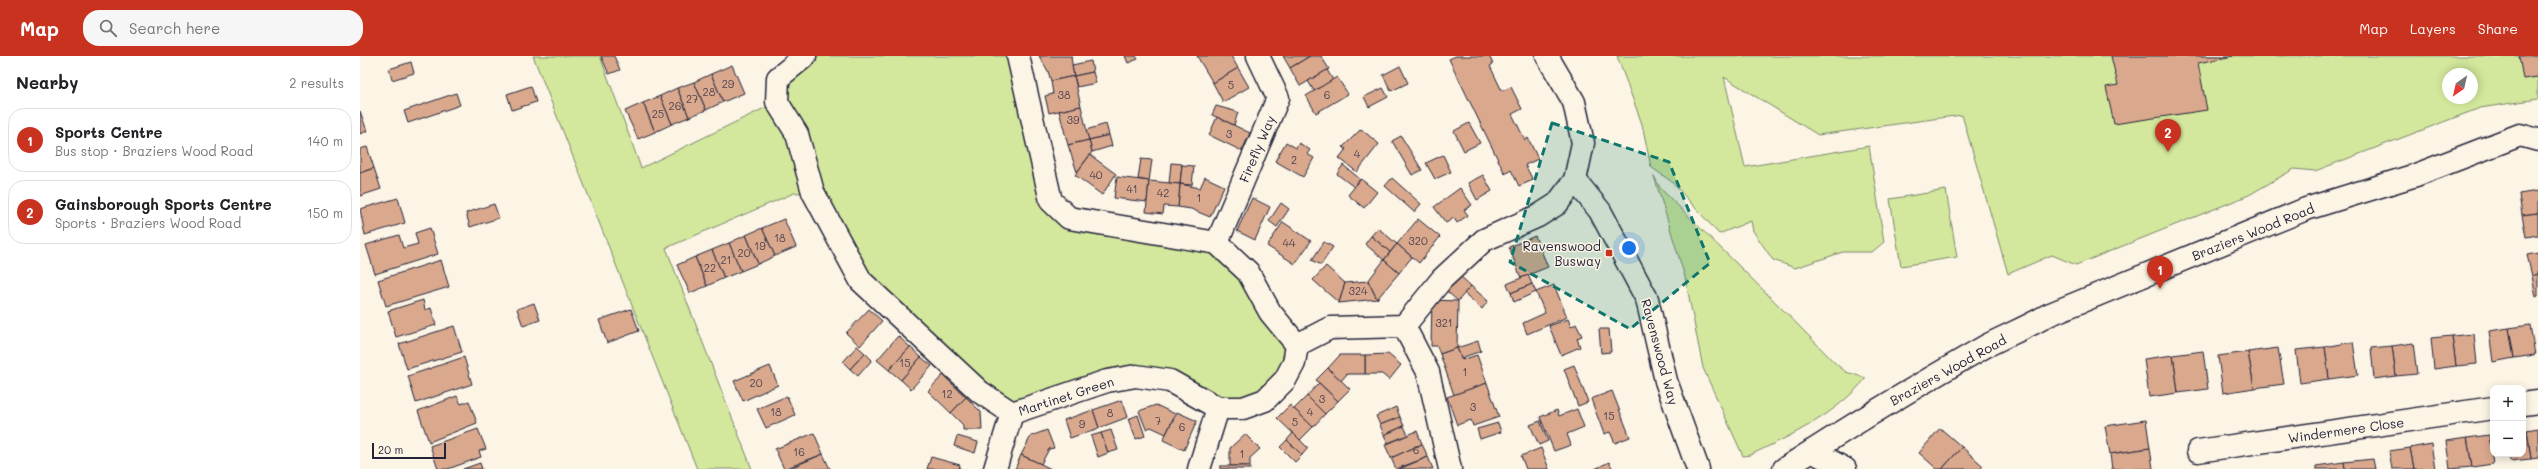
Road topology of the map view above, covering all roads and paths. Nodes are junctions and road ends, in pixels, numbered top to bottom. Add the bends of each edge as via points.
1 (805, 56) edge
2 (1018, 56) edge
3 (1258, 56) edge
4 (1547, 56) edge
5 (2538, 140) edge
6 (1575, 180) junction
7 (1217, 243) junction
8 (1404, 326) junction
9 (1297, 345) junction
10 (2538, 402) edge
11 (2526, 404) edge
12 (1218, 408) junction
13 (2490, 408) edge
14 (1012, 413) junction
15 (1812, 451) junction
16 (2198, 451) dead end
17 (995, 469) edge
18 (1199, 469) edge
19 (1450, 469) edge
20 (1698, 469) edge
21 (1784, 469) edge
22 (1845, 469) edge

1 - 14 street, Martinet Green via 778,78 778,102 797,134 813,192 861,281 980,392
2 - 7 street via 1051,201 1055,205 1069,218
3 - 7 street, Firefly Way via 1278,98
4 - 6 street via 1574,102 1583,143
5 - 15 street, Braziers Wood Road via 2520,136 2416,175 2306,209 2048,315 2026,329 1987,346 1883,406
6 - 8 street via 1557,204 1538,216 1484,240 1442,279
6 - 20 street, Ravenswood Way via 1600,211 1647,299 1666,382
7 - 9 street via 1248,272 1270,312
8 - 9 street via 1330,328
8 - 19 street via 1428,372
9 - 12 street, Martinet Green via 1294,363 1286,380 1265,400 1243,408
10 - 11 street
12 - 14 street, Martinet Green via 1170,381 1136,376 1107,381
12 - 18 street
13 - 16 street, Windermere Close
14 - 17 street
15 - 21 street, Braziers Wood Road
15 - 22 street

